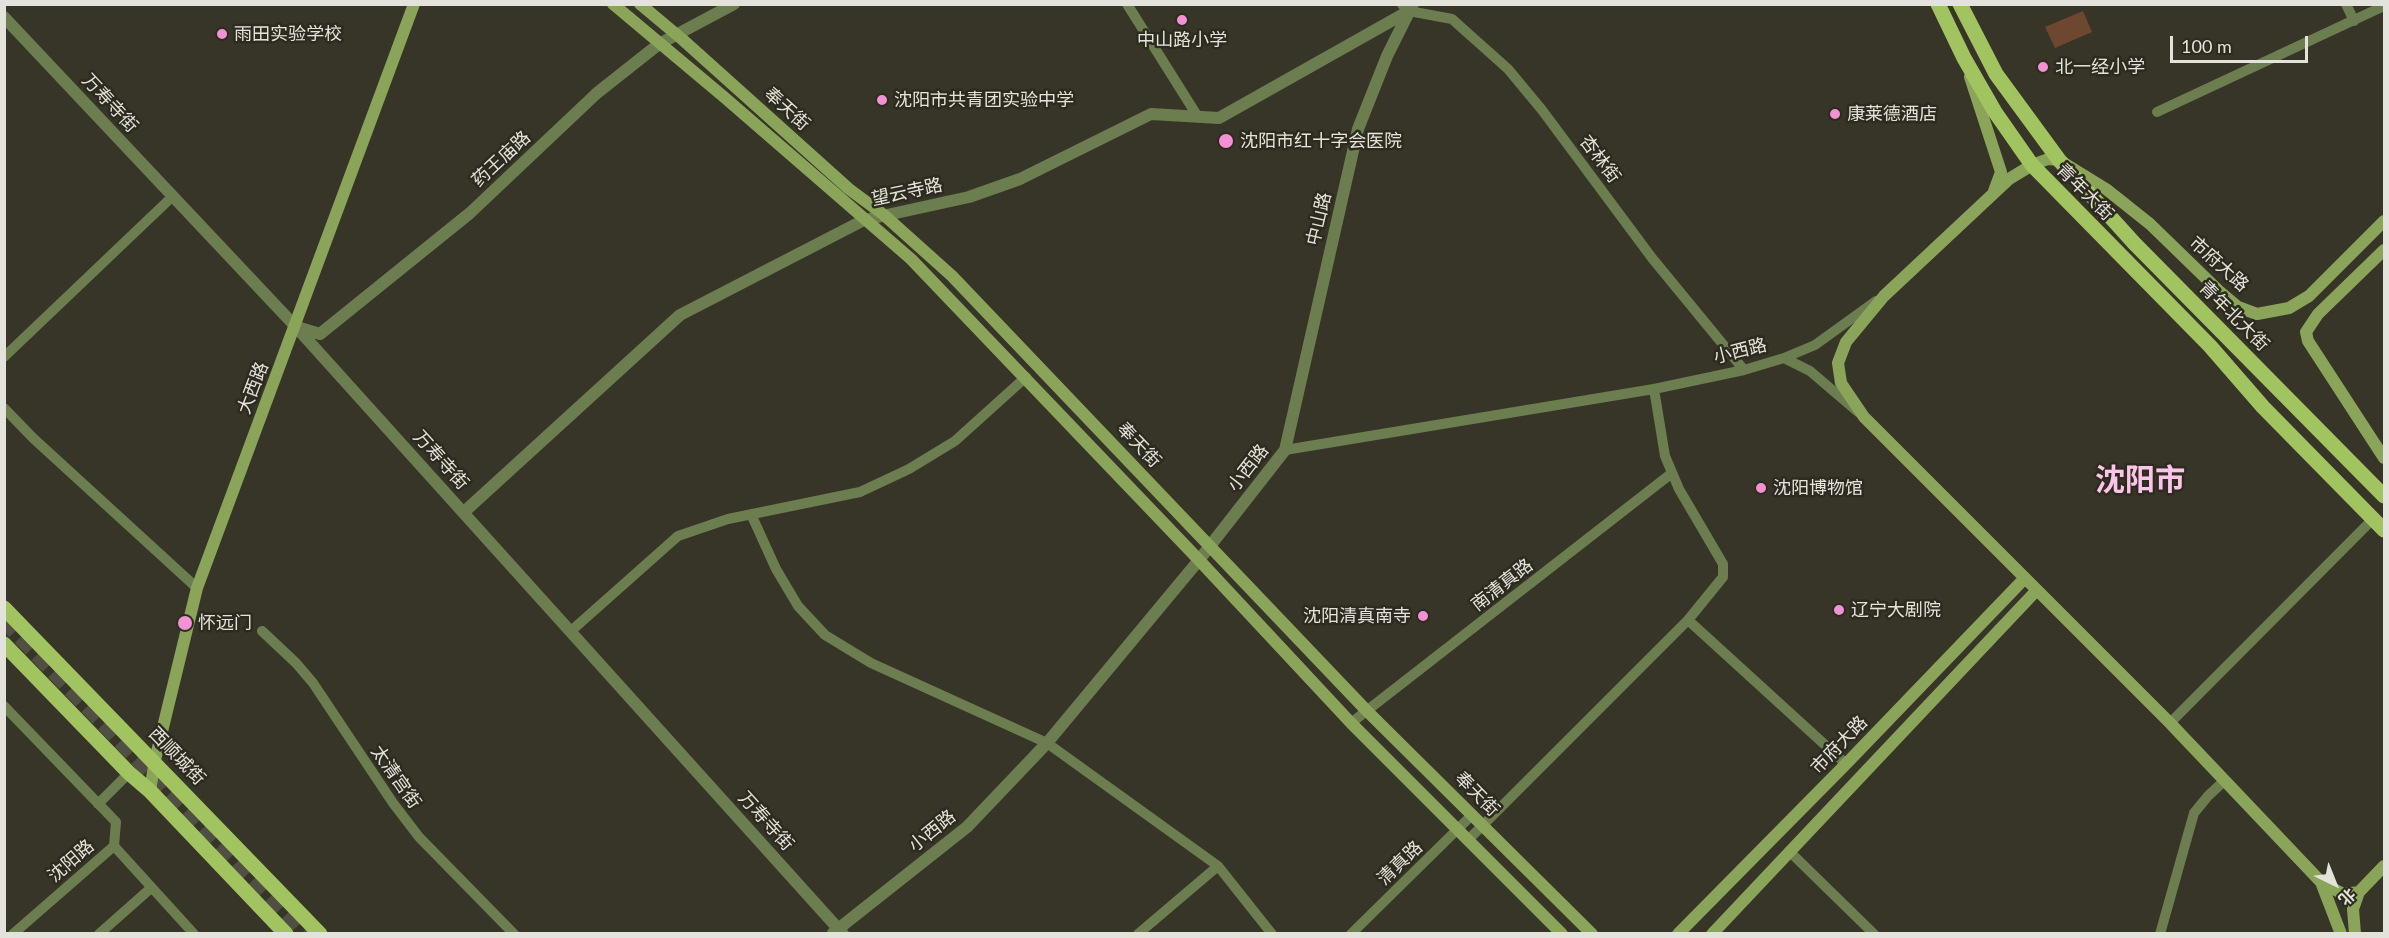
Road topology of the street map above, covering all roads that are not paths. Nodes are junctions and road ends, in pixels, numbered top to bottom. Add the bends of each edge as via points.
1 (414, 4) edge
2 (613, 4) edge
3 (640, 4) edge
4 (734, 4) edge
5 (1127, 4) edge
6 (1938, 4) edge
7 (1960, 4) edge
8 (2346, 4) edge
9 (1409, 6) edge
10 (2385, 6) edge
11 (4, 17) edge
12 (2354, 21) junction
13 (676, 36) junction
14 (659, 44) junction
15 (1964, 58) junction
16 (2157, 112) dead end
17 (1198, 117) junction
18 (2059, 160) junction
19 (2032, 165) junction
20 (1992, 194) junction
21 (173, 196) junction
22 (884, 215) junction
23 (864, 220) junction
24 (2385, 221) edge
25 (2385, 250) edge
26 (1884, 296) junction
27 (296, 327) junction
28 (4, 357) edge
29 (1784, 358) junction
30 (1744, 370) junction
31 (1026, 377) junction
32 (1654, 389) junction
33 (4, 408) edge
34 (1864, 417) junction
35 (1285, 450) junction
36 (2385, 458) edge
37 (1672, 473) junction
38 (2385, 496) edge
39 (464, 512) junction
40 (751, 514) junction
41 (2379, 524) edge
42 (1210, 545) junction
43 (1200, 560) junction
44 (2024, 579) junction
45 (196, 588) junction
46 (2036, 591) junction
47 (4, 608) edge
48 (1688, 620) junction
49 (262, 631) dead end
50 (571, 631) junction
51 (4, 644) edge
52 (4, 706) edge
53 (1366, 710) junction
54 (1351, 723) junction
55 (2169, 723) junction
56 (1047, 743) junction
57 (155, 760) junction
58 (1846, 764) junction
59 (129, 773) junction
60 (2223, 782) junction
61 (150, 791) junction
62 (98, 804) junction
63 (1472, 815) junction
64 (1483, 826) junction
65 (1458, 830) junction
66 (1468, 840) junction
67 (114, 846) junction
68 (1790, 851) junction
69 (1218, 866) junction
70 (2385, 866) edge
71 (2320, 882) junction
72 (151, 888) junction
73 (2359, 891) junction
74 (838, 932) edge
75 (13, 933) edge
76 (99, 933) edge
77 (194, 933) edge
78 (286, 933) edge
79 (320, 933) edge
80 (514, 933) edge
81 (1137, 933) edge
82 (1272, 933) edge
83 (1351, 933) edge
84 (1562, 933) edge
85 (1592, 933) edge
86 (1678, 933) edge
87 (1712, 933) edge
88 (1874, 933) edge
89 (2160, 933) edge
90 (2341, 933) edge
91 (2355, 933) edge

1 - 27 main road, 大西路
2 - 14 main road, 奉天街
3 - 13 main road, 奉天街
4 - 13 street, 药王庙路
5 - 17 street
6 - 15 main road, 青年大街
7 - 18 main road, 青年大街 via 1996,74
8 - 12 street
9 - 17 street, 望云寺路 via 1219,118
9 - 30 street, 杏林街 via 1452,19 1508,69 1652,258
9 - 35 street, 中山路 via 1358,129
10 - 12 street
11 - 21 street, 万寿寺街
12 - 16 street
13 - 14 street, 药王庙路
13 - 22 main road, 奉天街 via 849,189
14 - 23 main road, 奉天街
14 - 27 street, 药王庙路 via 597,93 470,213 321,334
15 - 19 main road, 青年大街
15 - 20 main road via 2001,172
17 - 22 street, 望云寺路 via 1151,114 1020,179 969,197
18 - 19 main road
18 - 24 main road, 市府大路 via 2128,205 2219,291 2238,307 2257,314 2289,308 2309,296
18 - 38 main road, 青年北大街 via 2134,243
19 - 20 main road
19 - 41 main road, 青年大街
20 - 26 main road
21 - 27 street, 万寿寺街
21 - 28 street
22 - 23 street, 望云寺路
22 - 42 main road, 奉天街 via 952,276
23 - 31 main road, 奉天街 via 911,259
23 - 39 street, 望云寺路 via 680,315
25 - 36 main road via 2318,314 2306,332
26 - 29 street, 小西路 via 1815,345
26 - 34 main road via 1846,342 1838,363 1841,383
27 - 39 street, 万寿寺街
27 - 45 main road, 大西路
29 - 30 street, 小西路
29 - 34 street via 1810,371
30 - 32 street, 小西路
31 - 40 street via 955,441 909,469 860,492
31 - 43 main road, 奉天街
32 - 35 street, 小西路
32 - 37 street via 1665,456
33 - 45 street
34 - 44 main road
35 - 42 street, 小西路
37 - 48 street via 1723,564 1723,577
37 - 53 street, 南清真路
39 - 50 street, 万寿寺街
40 - 50 street via 678,536
40 - 56 street via 781,579 798,606 825,635 871,663
41 - 55 street
42 - 43 street, 小西路
42 - 53 main road, 奉天街
43 - 54 main road, 奉天街
43 - 56 street, 小西路
44 - 46 main road
44 - 58 main road, 市府大路
45 - 57 main road, 大西路
46 - 55 main road
46 - 68 main road, 市府大路
47 - 57 main road, 西顺城街
48 - 58 street
48 - 64 street
49 - 80 street, 太清宫街 via 313,683 419,837
50 - 74 street, 万寿寺街
51 - 59 main road
52 - 62 street, 沈阳路
53 - 54 street, 南清真路
53 - 63 main road, 奉天街
54 - 65 main road, 奉天街
55 - 60 main road
56 - 69 street
56 - 74 street, 小西路 via 967,827
57 - 61 main road, 大西路
57 - 79 main road, 西顺城街
58 - 86 main road, 市府大路
59 - 61 main road
59 - 62 street
60 - 71 main road
60 - 89 street via 2194,813
61 - 78 main road
62 - 67 street, 沈阳路 via 116,822
63 - 64 main road, 奉天街
63 - 65 street, 清真路
64 - 66 street
64 - 85 main road, 奉天街
65 - 66 main road, 奉天街
65 - 83 street, 清真路
66 - 84 main road, 奉天街
67 - 72 street
67 - 75 street, 沈阳路
68 - 87 main road, 市府大路
68 - 88 street
69 - 81 street
69 - 82 street
70 - 73 main road
71 - 73 main road via 2343,894
71 - 90 main road
72 - 76 street
72 - 77 street
73 - 91 main road via 2353,909

